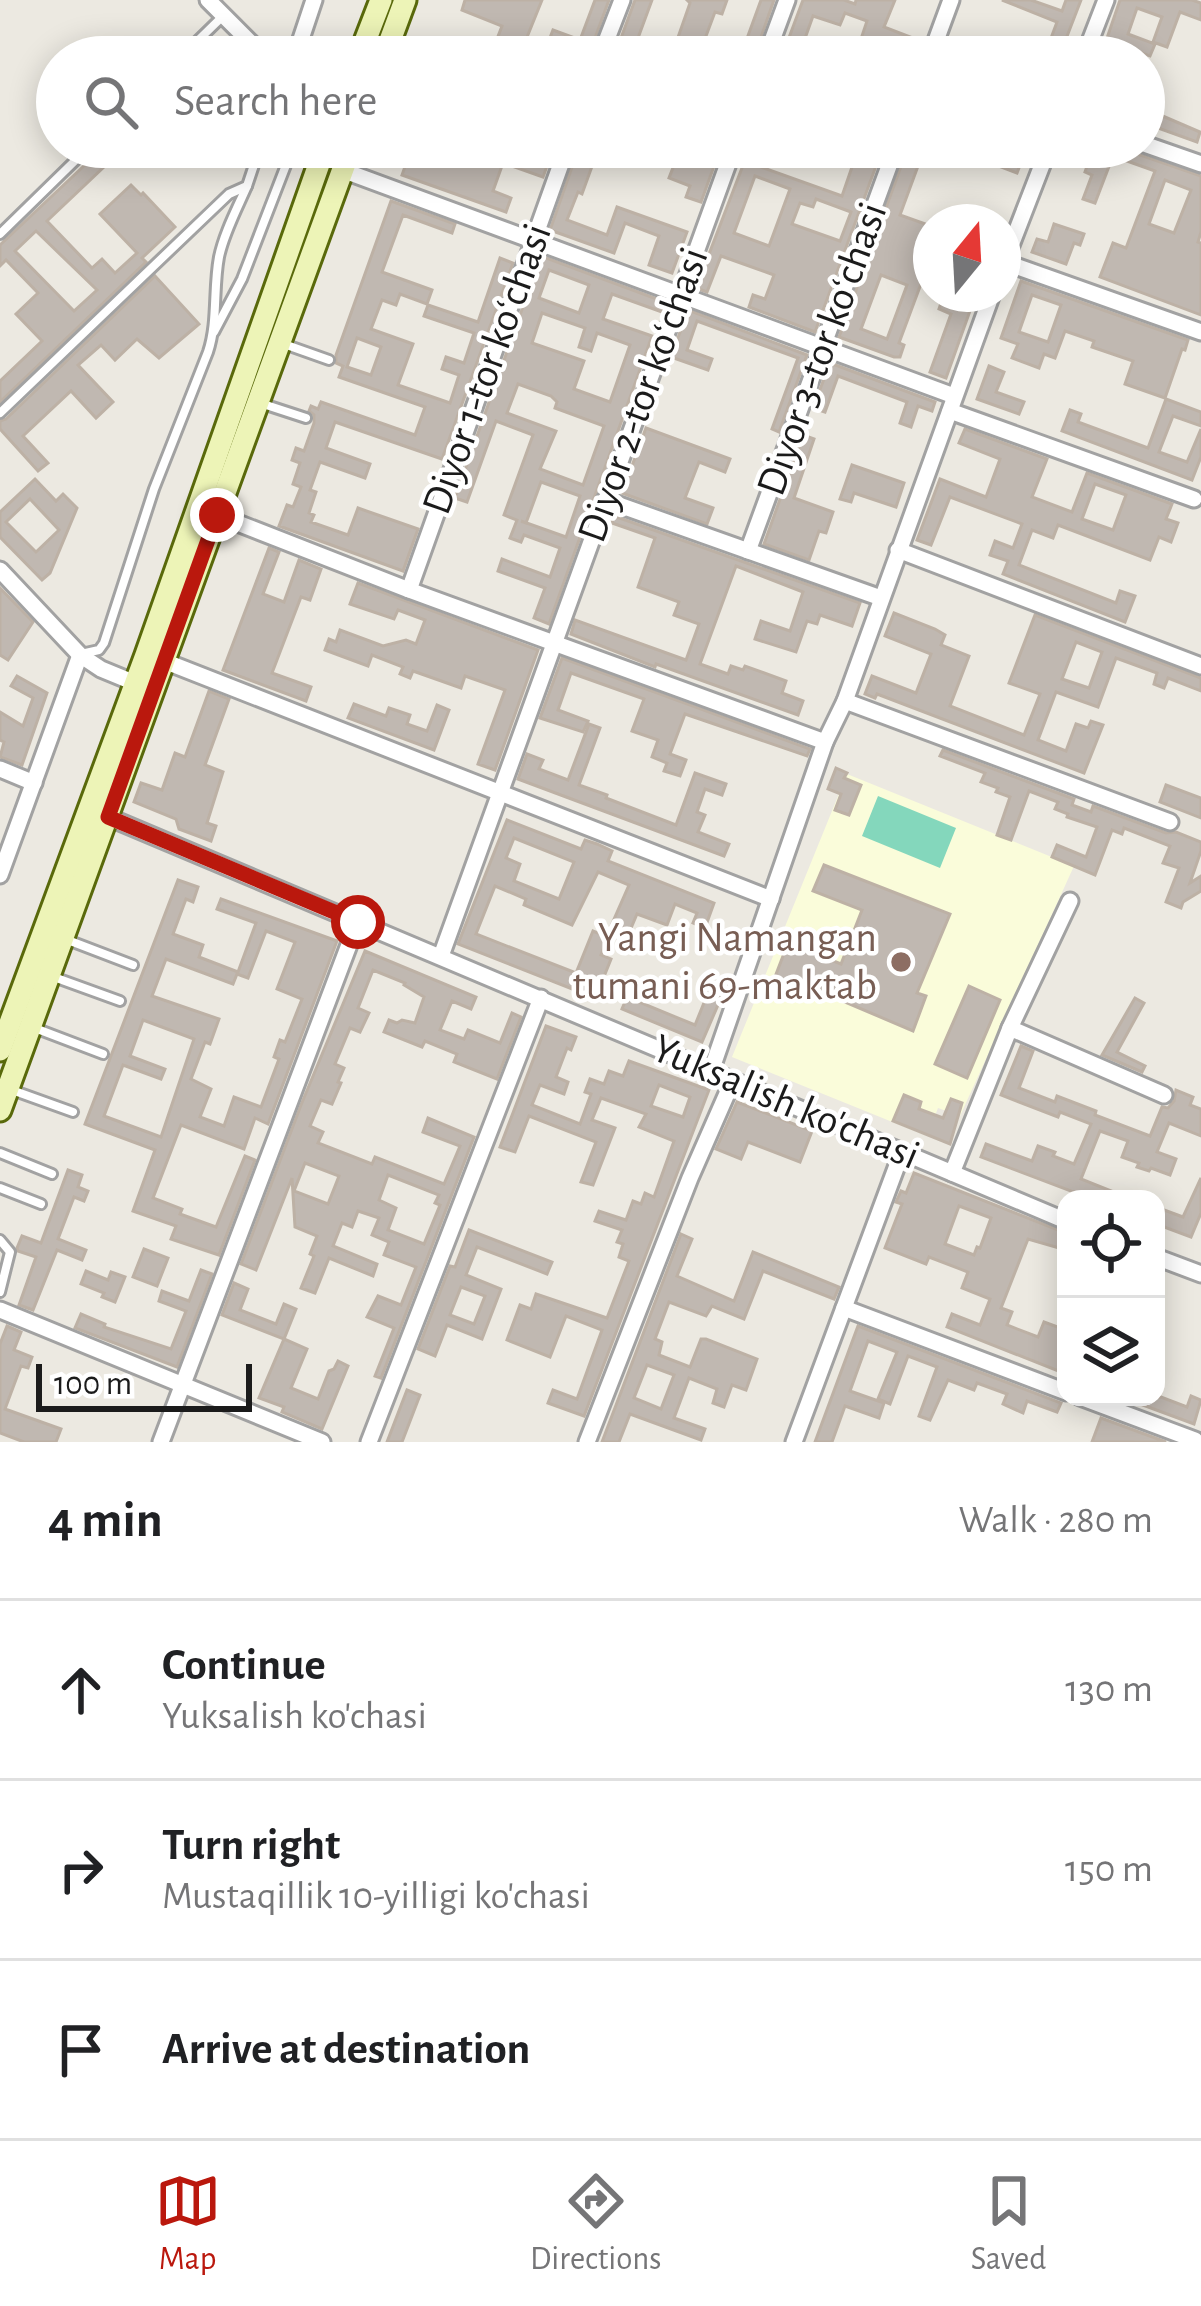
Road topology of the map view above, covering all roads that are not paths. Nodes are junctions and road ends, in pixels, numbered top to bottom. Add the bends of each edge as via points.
1 (208, 0) edge
2 (314, 0) edge
3 (382, 0) edge
4 (405, 0) edge
5 (622, 0) edge
6 (787, 0) edge
7 (951, 0) edge
8 (1106, 0) edge
9 (224, 15) junction
10 (202, 36) edge
11 (244, 36) edge
12 (302, 36) edge
13 (367, 36) edge
14 (392, 36) edge
15 (608, 36) edge
16 (774, 36) edge
17 (938, 36) edge
18 (1092, 36) edge
19 (1165, 151) edge
20 (1201, 164) edge
21 (67, 168) edge
22 (253, 168) edge
23 (285, 168) edge
24 (318, 168) edge
25 (559, 168) edge
26 (726, 168) edge
27 (888, 168) edge
28 (1041, 168) edge
29 (342, 170) joint
30 (247, 186) junction
31 (1021, 220) edge
32 (0, 233) edge
33 (533, 241) junction
34 (1021, 270) edge
35 (680, 295) junction
36 (985, 312) edge
37 (214, 332) junction
38 (1201, 332) edge
39 (280, 343) junction
40 (821, 347) junction
41 (329, 360) dead end
42 (258, 402) junction
43 (952, 404) junction
44 (0, 412) edge
45 (306, 418) dead end
46 (1194, 499) dead end
47 (605, 500) junction
48 (208, 512) junction
49 (898, 550) junction
50 (748, 551) junction
51 (0, 570) edge
52 (409, 590) junction
53 (881, 598) junction
54 (552, 643) junction
55 (80, 655) junction
56 (164, 661) junction
57 (1201, 665) edge
58 (135, 683) junction
59 (844, 701) junction
60 (825, 742) junction
61 (0, 769) edge
62 (34, 783) junction
63 (499, 793) junction
64 (108, 817) junction
65 (1170, 822) dead end
66 (0, 874) edge
67 (771, 899) junction
68 (1070, 901) dead end
69 (358, 922) junction
70 (63, 938) junction
71 (441, 956) junction
72 (133, 965) dead end
73 (50, 975) junction
74 (541, 998) junction
75 (120, 1001) dead end
76 (31, 1026) junction
77 (1010, 1028) junction
78 (0, 1050) edge
79 (103, 1054) dead end
80 (711, 1071) junction
81 (733, 1080) junction
82 (1163, 1095) dead end
83 (4, 1099) edge
84 (73, 1112) dead end
85 (902, 1152) junction
86 (0, 1153) edge
87 (952, 1173) junction
88 (52, 1174) dead end
89 (0, 1187) edge
90 (40, 1204) dead end
91 (1057, 1217) edge
92 (0, 1240) edge
93 (1165, 1260) edge
94 (1201, 1274) edge
95 (0, 1292) edge
96 (844, 1307) junction
97 (0, 1310) edge
98 (183, 1385) junction
99 (1057, 1389) edge
100 (1103, 1406) edge
101 (1201, 1421) edge
102 (1194, 1441) edge
103 (161, 1442) edge
104 (322, 1442) edge
105 (369, 1442) edge
106 (587, 1442) edge
107 (794, 1442) edge

1 - 9 street
2 - 12 street
3 - 13 main road
4 - 14 main road
5 - 15 street
6 - 16 street
7 - 17 street
8 - 18 street
9 - 10 lane
9 - 11 street
19 - 20 street
21 - 32 lane
22 - 30 lane
23 - 37 lane
24 - 48 main road
25 - 33 street, Diyor 1-tor koʻchasi
26 - 35 street, Diyor 2-tor koʻchasi
27 - 40 street, Diyor 3-tor koʻchasi
28 - 31 street
29 - 33 street
29 - 39 main road
30 - 37 lane via 220,252
30 - 44 lane via 229,194
33 - 35 street
33 - 52 street, Diyor 1-tor koʻchasi
34 - 38 street
35 - 40 street
35 - 47 street, Diyor 2-tor koʻchasi
36 - 43 street
37 - 55 lane via 104,643
39 - 41 lane
39 - 42 main road
40 - 43 street
40 - 50 street, Diyor 3-tor koʻchasi
42 - 45 lane
42 - 48 main road
43 - 46 street
43 - 49 street
47 - 50 street
47 - 54 street, Diyor 2-tor koʻchasi
48 - 52 street
48 - 56 main road
48 - 58 main road
49 - 53 street
49 - 57 street
50 - 53 street
51 - 55 street
52 - 54 street
53 - 59 street
54 - 60 street
54 - 63 street, Diyor 2-tor koʻchasi
55 - 58 street
55 - 62 street
56 - 63 street
56 - 64 main road
58 - 78 main road
59 - 60 street
59 - 65 street
60 - 67 street
61 - 62 street
62 - 66 street
63 - 67 street
63 - 71 street, Diyor 2-tor koʻchasi
64 - 69 street, Yuksalish ko'chasi
64 - 70 main road
67 - 80 street
68 - 77 street
69 - 71 street, Yuksalish ko'chasi
69 - 98 street
70 - 72 lane
70 - 73 main road
71 - 74 street, Yuksalish ko'chasi
73 - 75 lane
73 - 76 main road
74 - 80 street, Yuksalish ko'chasi
74 - 105 street
76 - 79 lane
76 - 83 main road
77 - 82 street
77 - 87 street
80 - 81 street, Yuksalish ko'chasi
81 - 85 street, Yuksalish ko'chasi
81 - 106 street
83 - 84 lane
85 - 87 street, Yuksalish ko'chasi
85 - 96 street
86 - 88 lane
87 - 91 street, Yuksalish ko'chasi
89 - 90 lane
92 - 95 lane via 10,1252
93 - 94 street
96 - 99 street
96 - 107 street
97 - 98 street
98 - 103 street
98 - 104 street
100 - 102 street
101 - 102 street

